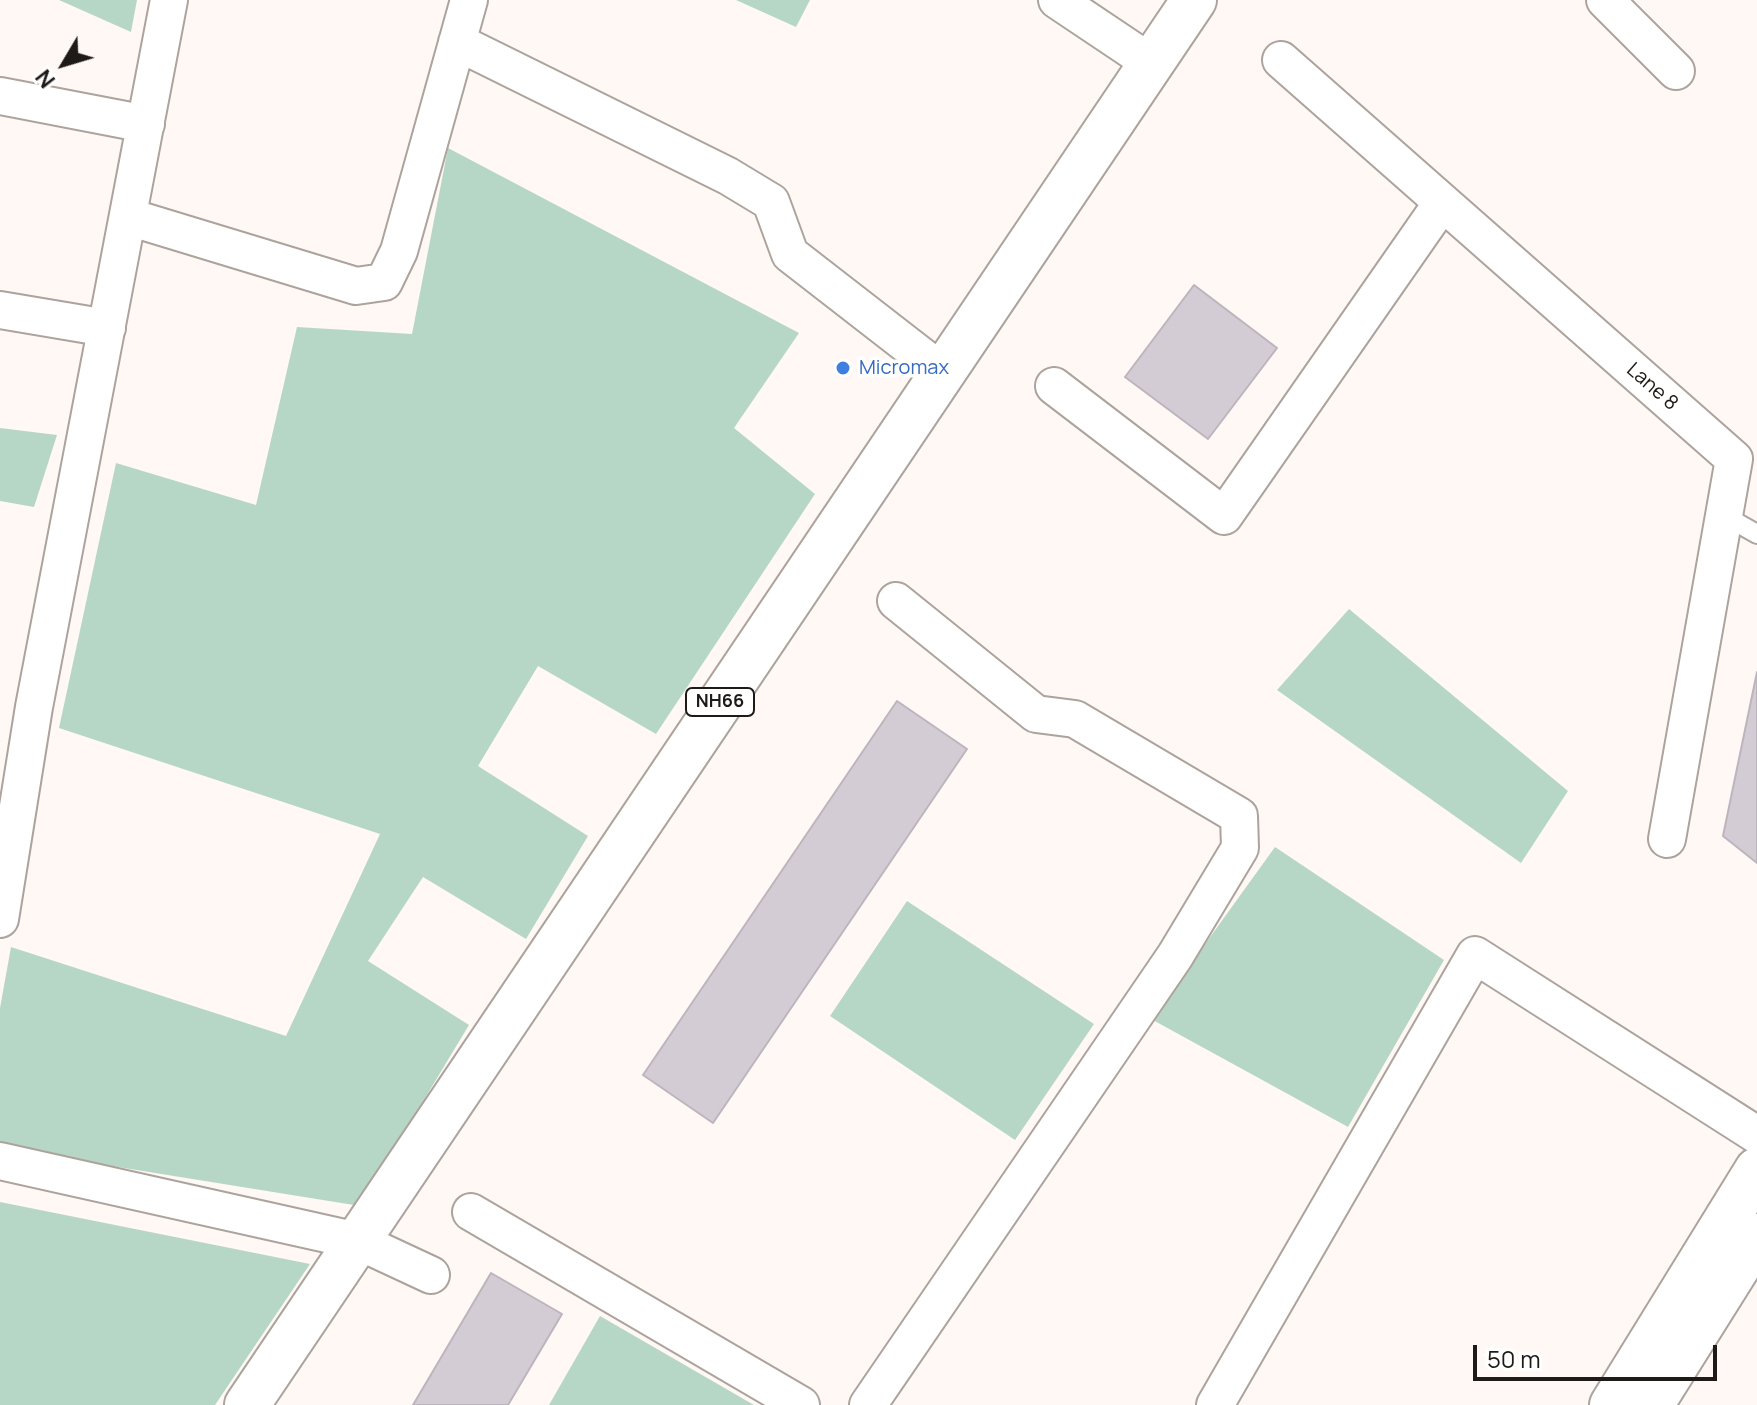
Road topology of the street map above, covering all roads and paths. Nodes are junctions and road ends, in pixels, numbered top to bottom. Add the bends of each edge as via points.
1 (169, 0) edge
2 (469, 0) edge
3 (1057, 0) edge
4 (1194, 0) edge
5 (1605, 0) edge
6 (457, 42) junction
7 (1281, 60) dead end
8 (1151, 63) junction
9 (1676, 71) dead end
10 (0, 96) edge
11 (146, 124) junction
12 (1442, 203) junction
13 (129, 217) junction
14 (0, 310) edge
15 (107, 328) junction
16 (942, 372) junction
17 (1054, 386) dead end
18 (1725, 516) junction
19 (1757, 534) edge
20 (896, 601) dead end
21 (1667, 839) dead end
22 (0, 919) edge
23 (1757, 1135) edge
24 (0, 1161) edge
25 (1757, 1170) edge
26 (471, 1212) dead end
27 (1757, 1236) edge
28 (358, 1241) junction
29 (431, 1275) dead end
30 (247, 1405) edge
31 (801, 1405) edge
32 (868, 1405) edge
33 (1215, 1405) edge
34 (1612, 1405) edge
35 (1651, 1405) edge

1 - 11 street
2 - 6 street
3 - 8 street
4 - 8 main road, NH66
5 - 9 street
6 - 13 street via 399,251 384,282 356,286
6 - 16 street via 771,202 790,254
7 - 12 street, Lane 8
8 - 16 main road, NH66
10 - 11 street
11 - 13 street
12 - 17 street via 1224,516
12 - 18 street, Lane 8 via 1734,459
13 - 15 street
14 - 15 street
15 - 22 street via 34,707
16 - 28 main road, NH66
18 - 19 lane
18 - 21 street, Lane 8
20 - 32 street via 1036,714 1075,719 1239,816 1240,848 1175,956
23 - 33 street via 1475,955
24 - 28 street
25 - 34 main road
26 - 31 street
27 - 35 main road
28 - 29 street
28 - 30 main road, NH66

